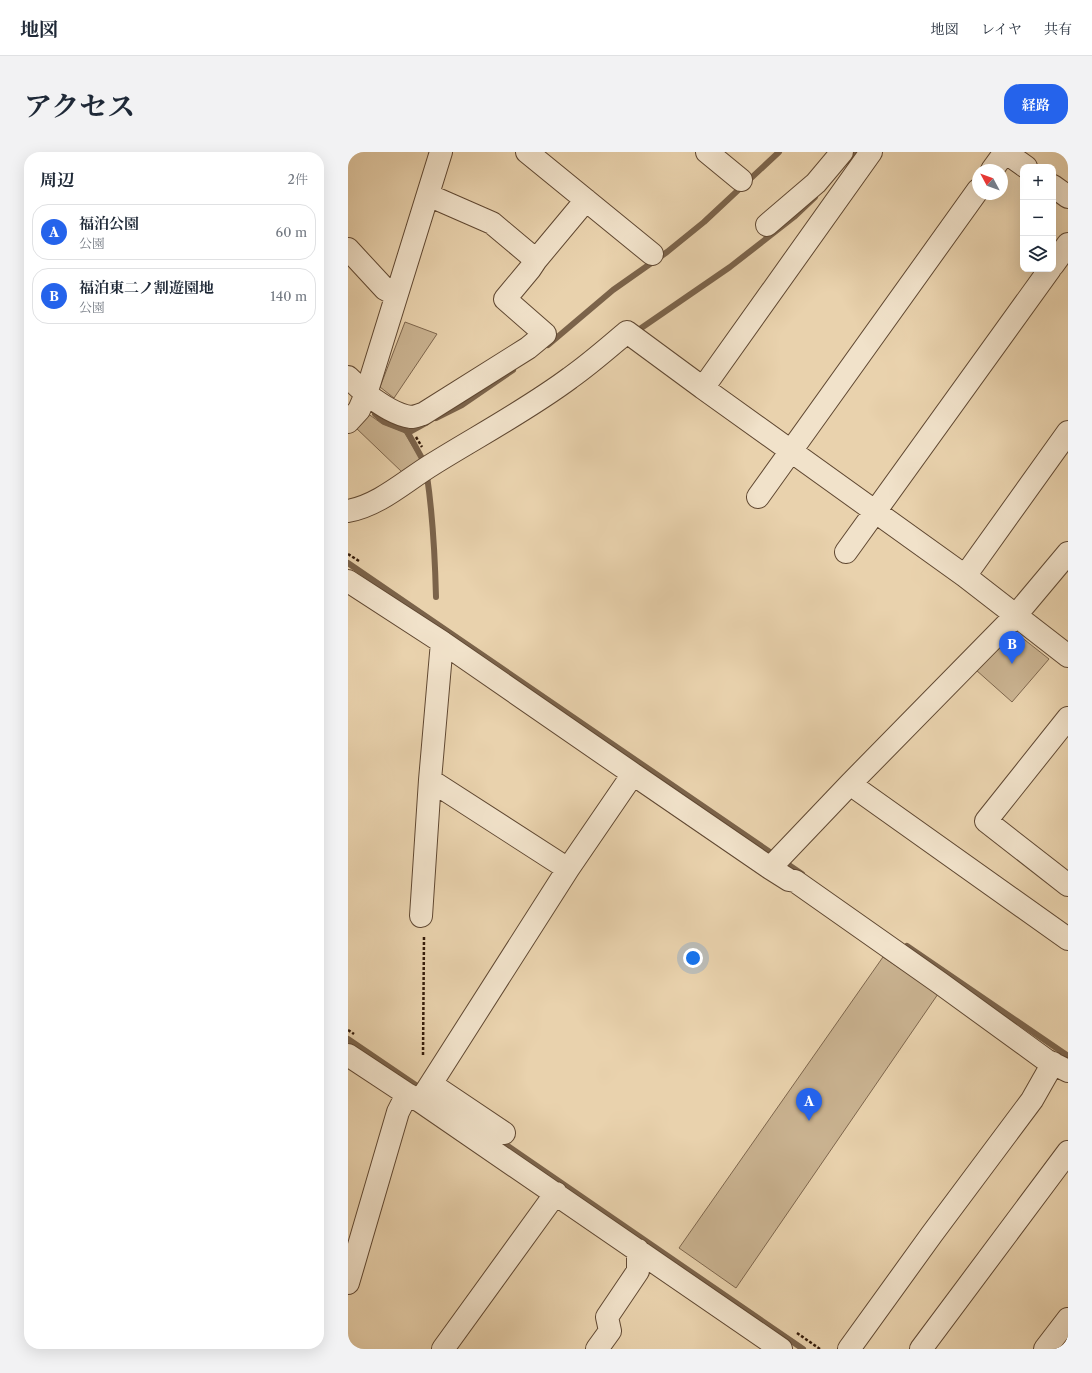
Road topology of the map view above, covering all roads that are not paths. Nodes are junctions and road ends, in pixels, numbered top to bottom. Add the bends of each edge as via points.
1 (527, 152) edge
2 (707, 152) edge
3 (842, 152) edge
4 (871, 152) edge
5 (1005, 152) edge
6 (434, 155) edge
7 (996, 164) edge
8 (1022, 164) edge
9 (741, 180) dead end
10 (1056, 188) edge
11 (428, 195) junction
12 (1068, 197) edge
13 (972, 198) edge
14 (586, 200) junction
15 (768, 225) dead end
16 (1068, 244) edge
17 (348, 249) edge
18 (652, 254) dead end
19 (536, 260) junction
20 (1056, 261) edge
21 (1048, 272) edge
22 (391, 292) junction
23 (348, 377) edge
24 (703, 388) junction
25 (366, 394) junction
26 (348, 422) edge
27 (1068, 432) edge
28 (790, 451) junction
29 (758, 497) dead end
30 (348, 511) edge
31 (875, 512) junction
32 (846, 552) dead end
33 (1068, 553) edge
34 (965, 576) junction
35 (348, 581) edge
36 (1016, 615) junction
37 (442, 642) junction
38 (1068, 656) edge
39 (1068, 718) edge
40 (632, 774) junction
41 (430, 780) junction
42 (850, 784) junction
43 (776, 862) junction
44 (568, 869) junction
45 (1068, 885) edge
46 (421, 916) road end
47 (1068, 939) edge
48 (348, 1055) edge
49 (1060, 1067) edge
50 (422, 1092) junction
51 (504, 1133) dead end
52 (1068, 1152) edge
53 (556, 1193) junction
54 (638, 1250) junction
55 (348, 1283) edge
56 (1068, 1319) edge
57 (443, 1349) edge
58 (597, 1349) edge
59 (781, 1349) edge
60 (849, 1349) edge
61 (921, 1349) edge
62 (1045, 1349) edge

1 - 14 street
2 - 9 street
3 - 15 street via 816,183
4 - 24 street
5 - 7 street
5 - 8 street
6 - 11 street
10 - 12 street
11 - 19 street via 492,223
11 - 22 street
13 - 28 street
14 - 18 street
14 - 19 street
16 - 20 street
17 - 22 street
19 - 25 street via 505,299 545,334 528,348 423,414 412,417 401,414
21 - 31 street
22 - 25 street
23 - 25 street
24 - 28 street
24 - 30 street via 627,332 569,379 533,403 432,464 385,496
25 - 26 street via 359,410
27 - 34 street
28 - 29 street
28 - 31 street
31 - 32 street
31 - 34 street
33 - 36 street
34 - 36 street
35 - 37 street
36 - 38 street
36 - 42 street
37 - 40 street
37 - 41 street
39 - 45 street via 986,821
40 - 43 street
40 - 44 street
41 - 44 street
41 - 46 street
42 - 43 street
42 - 47 street
43 - 49 street via 788,880 795,881 1046,1060
44 - 50 street
48 - 50 street
49 - 60 street via 1032,1100
50 - 51 street
50 - 53 street
50 - 55 street via 398,1112
52 - 61 street
53 - 54 street
53 - 57 street
54 - 58 street via 638,1271 607,1317 610,1331
54 - 59 street
56 - 62 street

